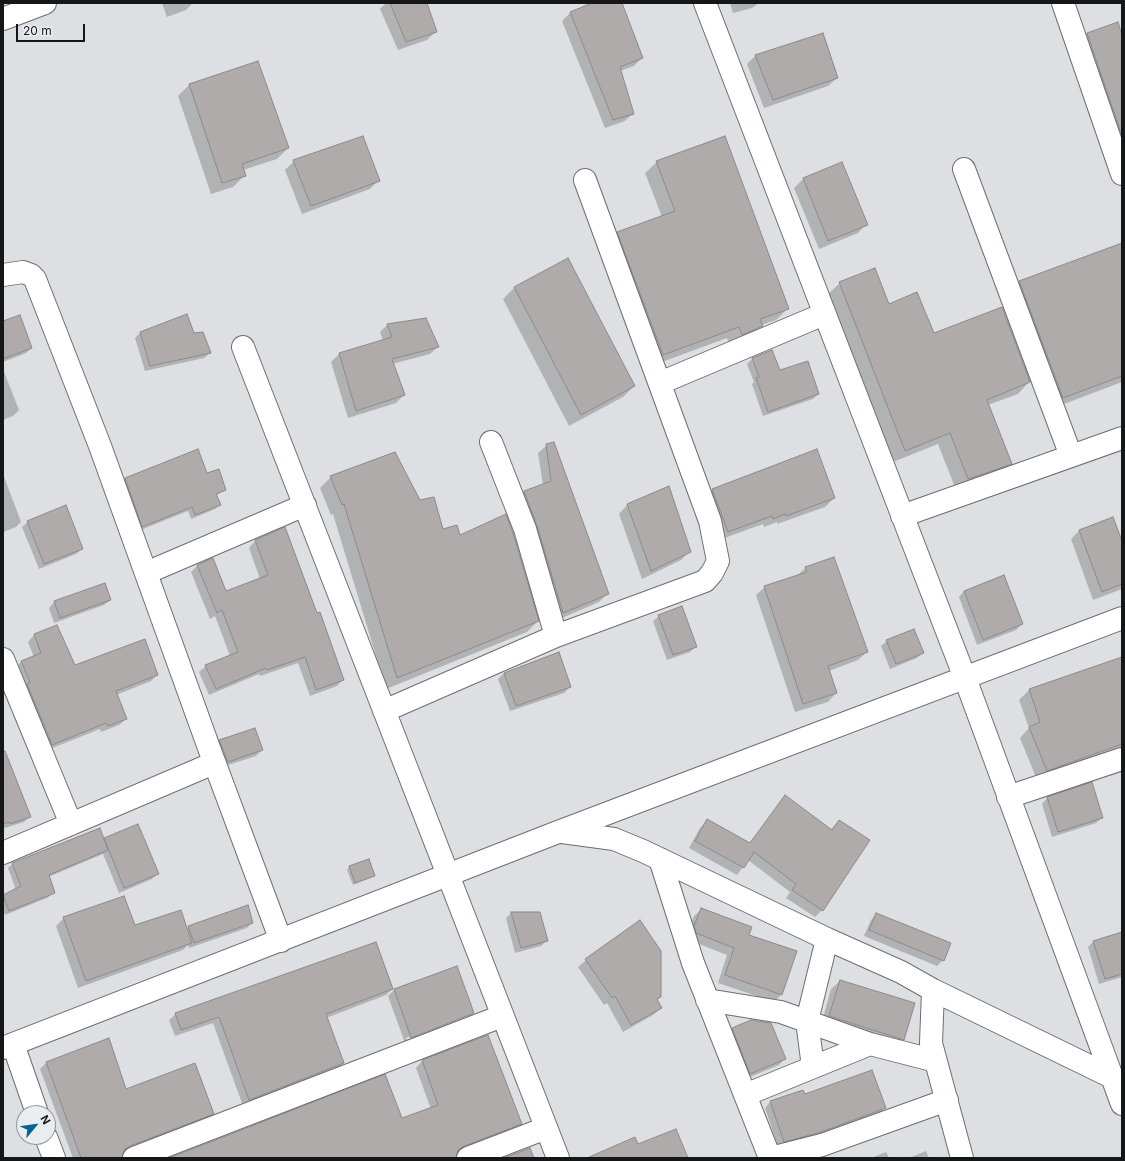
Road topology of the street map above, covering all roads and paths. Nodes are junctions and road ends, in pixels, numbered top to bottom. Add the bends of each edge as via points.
1 (45, 3) edge
2 (705, 3) edge
3 (1063, 3) edge
4 (3, 19) edge
5 (964, 169) dead end
6 (1122, 174) edge
7 (585, 180) dead end
8 (3, 275) edge
9 (824, 314) junction
10 (243, 347) dead end
11 (660, 383) junction
12 (1122, 438) edge
13 (491, 442) dead end
14 (1071, 456) junction
15 (305, 505) junction
16 (902, 516) junction
17 (146, 573) junction
18 (1122, 618) edge
19 (556, 636) junction
20 (3, 659) edge
21 (965, 678) junction
22 (384, 711) junction
23 (1122, 760) edge
24 (214, 763) junction
25 (1008, 797) junction
26 (71, 824) junction
27 (558, 832) junction
28 (3, 853) edge
29 (660, 860) junction
30 (449, 876) junction
31 (827, 939) junction
32 (281, 941) junction
33 (933, 990) junction
34 (707, 1000) junction
35 (502, 1016) junction
36 (807, 1021) junction
37 (870, 1044) junction
38 (8, 1046) edge
39 (936, 1061) junction
40 (813, 1067) junction
41 (1117, 1079) edge
42 (745, 1095) junction
43 (946, 1100) junction
44 (1122, 1104) edge
45 (34, 1105) edge
46 (546, 1128) junction
47 (49, 1145) edge
48 (54, 1158) edge
49 (134, 1158) edge
50 (468, 1158) edge
51 (558, 1158) edge
52 (771, 1158) edge
53 (962, 1158) edge

1 - 4 street
2 - 9 street
3 - 6 street
5 - 14 street
7 - 11 street
8 - 17 street via 23,272 36,279
9 - 11 street
9 - 16 street
10 - 15 street
11 - 19 street via 710,521 718,561 712,574 705,581
12 - 14 street
13 - 19 street via 525,529
14 - 16 street
15 - 17 street
15 - 22 street
16 - 21 street
17 - 24 street
18 - 21 street
19 - 22 street
20 - 26 street
21 - 25 street
21 - 27 street
22 - 30 street
23 - 25 street
24 - 26 street
24 - 32 street
25 - 41 street
26 - 28 street
27 - 29 street via 614,839
27 - 30 street
29 - 31 street
29 - 34 street
30 - 32 street
30 - 35 street
31 - 33 street via 901,972
31 - 36 street
32 - 38 street
33 - 39 street via 931,1043
33 - 41 street
34 - 36 street via 781,1012
34 - 42 street
35 - 46 street
35 - 49 street
36 - 37 street
36 - 40 street
37 - 39 street
37 - 40 street
38 - 45 street
39 - 43 street
40 - 42 street
41 - 44 street
42 - 52 street
43 - 52 street via 822,1145
43 - 53 street
46 - 50 street
46 - 51 street
47 - 48 street

